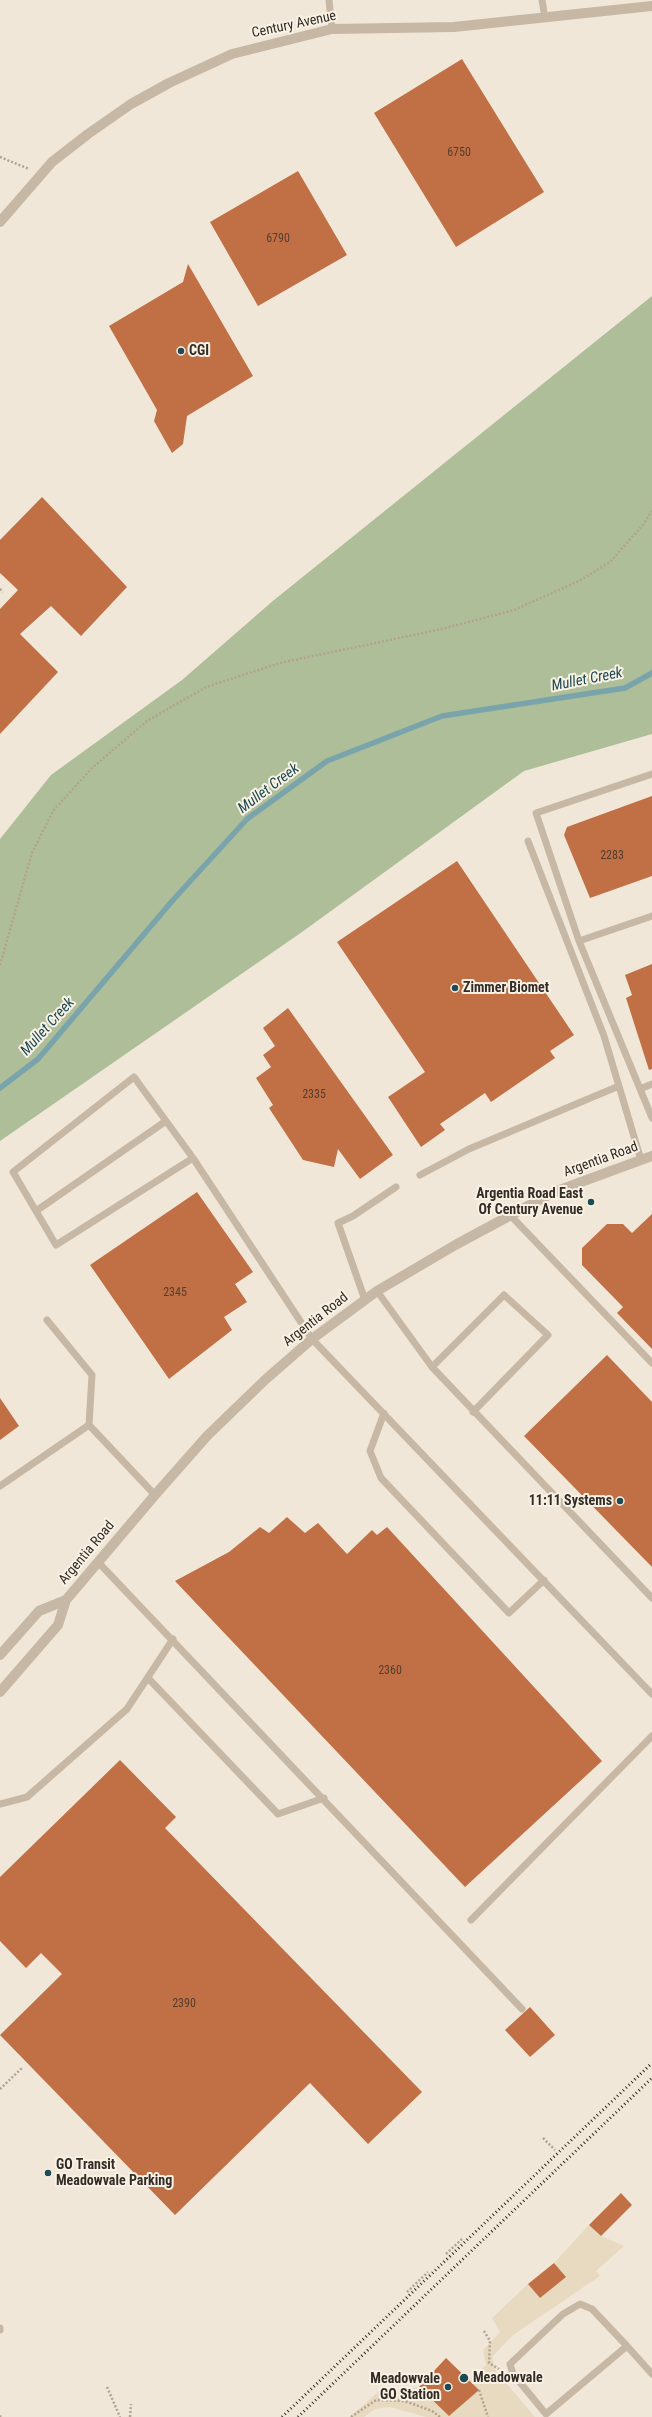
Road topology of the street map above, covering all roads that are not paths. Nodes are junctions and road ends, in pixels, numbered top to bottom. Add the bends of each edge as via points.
1 (329, 0) edge
2 (542, 0) edge
3 (652, 6) edge
4 (546, 18) junction
5 (332, 29) junction
6 (0, 222) edge
7 (652, 774) edge
8 (528, 841) dead end
9 (652, 916) edge
10 (579, 941) junction
11 (652, 1084) edge
12 (619, 1086) junction
13 (640, 1089) junction
14 (652, 1118) edge
15 (166, 1121) junction
16 (652, 1156) edge
17 (193, 1158) junction
18 (641, 1160) junction
19 (420, 1175) dead end
20 (396, 1187) dead end
21 (36, 1211) junction
22 (511, 1216) junction
23 (377, 1291) junction
24 (364, 1300) junction
25 (47, 1320) dead end
26 (312, 1339) junction
27 (652, 1363) edge
28 (432, 1367) junction
29 (473, 1412) junction
30 (384, 1413) junction
31 (89, 1425) junction
32 (0, 1486) edge
33 (155, 1495) junction
34 (98, 1562) junction
35 (544, 1580) junction
36 (652, 1598) edge
37 (66, 1600) junction
38 (173, 1639) junction
39 (0, 1655) edge
40 (148, 1678) junction
41 (0, 1692) edge
42 (652, 1694) edge
43 (652, 1736) edge
44 (324, 1798) junction
45 (0, 1804) edge
46 (470, 1920) dead end
47 (522, 2009) dead end
48 (627, 2346) junction
49 (652, 2374) edge

1 - 5 lane
2 - 4 lane
3 - 4 street, Century Avenue
4 - 5 street, Century Avenue via 454,27
5 - 6 street, Century Avenue via 232,54 168,83 131,104 52,162
7 - 10 lane via 536,813
8 - 12 lane via 604,1036
9 - 10 lane
10 - 13 lane
11 - 13 lane
12 - 18 lane
12 - 19 lane via 469,1149
13 - 14 lane
15 - 17 lane
15 - 21 lane
15 - 21 lane via 134,1077 13,1172
16 - 18 street, Argentia Road
17 - 21 lane via 56,1245
17 - 26 lane
18 - 22 street, Argentia Road via 554,1192
20 - 24 lane via 338,1223
22 - 23 street, Argentia Road
22 - 27 lane
23 - 24 street, Argentia Road
23 - 28 lane
24 - 26 street, Argentia Road
25 - 31 lane via 92,1375
26 - 30 lane
26 - 33 street, Argentia Road via 207,1436
28 - 29 lane
28 - 29 lane via 504,1295 548,1335
29 - 36 lane
30 - 35 lane
30 - 35 lane via 370,1451 381,1478 509,1613
31 - 32 lane
31 - 33 lane
33 - 34 street, Argentia Road
34 - 37 street, Argentia Road
34 - 38 lane
35 - 42 lane
37 - 39 street, Argentia Road via 39,1611
37 - 41 street, Argentia Road via 58,1625
38 - 40 lane
38 - 44 lane
40 - 44 lane via 278,1814
40 - 45 lane via 127,1709 26,1797
43 - 46 lane
44 - 47 lane
48 - 48 lane via 546,2414 513,2374 510,2364 563,2314 580,2304 592,2309
48 - 49 lane

